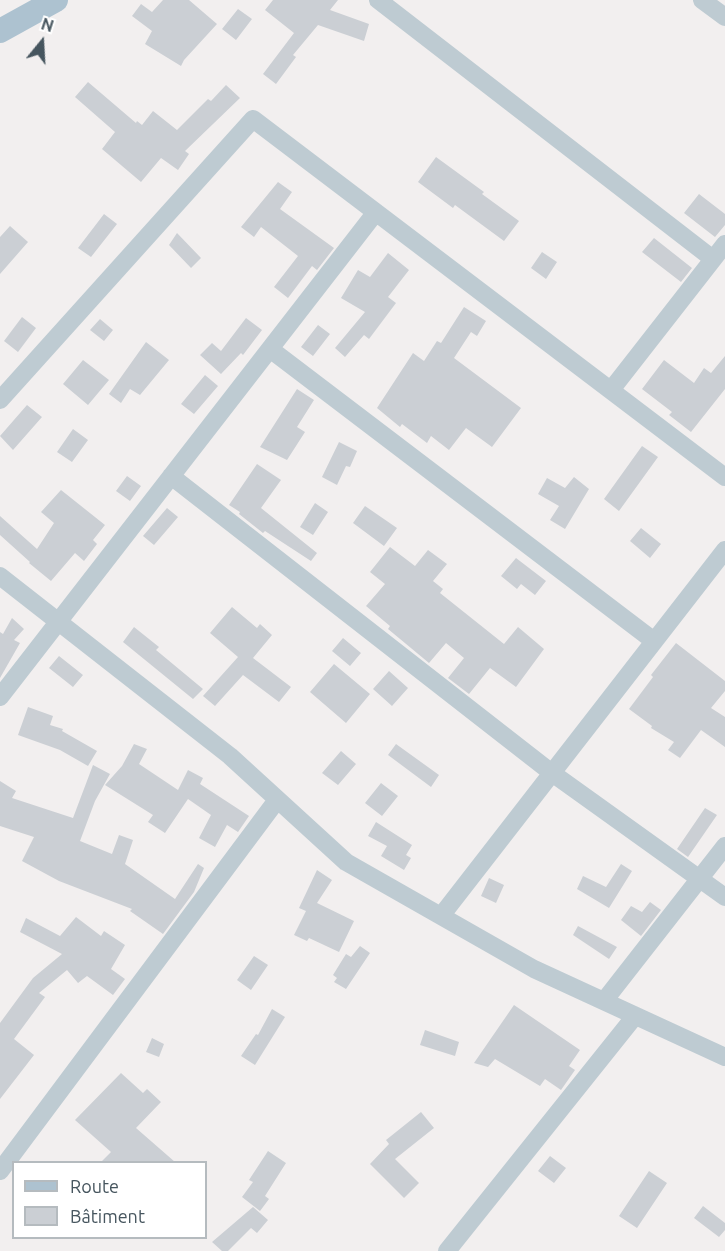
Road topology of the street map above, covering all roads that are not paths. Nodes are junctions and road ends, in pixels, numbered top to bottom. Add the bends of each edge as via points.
1 (56, 0) edge
2 (378, 0) edge
3 (702, 0) edge
4 (400, 7) edge
5 (725, 17) edge
6 (0, 31) edge
7 (376, 212) junction
8 (725, 244) edge
9 (713, 259) junction
10 (270, 349) junction
11 (610, 390) junction
12 (0, 400) edge
13 (171, 476) junction
14 (725, 477) edge
15 (725, 550) edge
16 (0, 576) edge
17 (58, 621) junction
18 (654, 641) junction
19 (0, 697) edge
20 (552, 772) junction
21 (278, 800) junction
22 (725, 846) edge
23 (700, 879) junction
24 (725, 897) edge
25 (441, 916) junction
26 (604, 1002) junction
27 (635, 1016) junction
28 (725, 1057) edge
29 (0, 1171) edge
30 (447, 1251) edge

1 - 6 main road
2 - 4 street
3 - 5 street
4 - 9 street
7 - 10 street
7 - 11 street
7 - 12 street via 253,119
8 - 9 street
9 - 11 street
10 - 13 street
10 - 18 street
11 - 14 street
13 - 17 street
13 - 20 street
15 - 18 street
16 - 17 street
17 - 19 street
17 - 21 street via 230,756
18 - 20 street
20 - 23 street
20 - 25 street
21 - 25 street via 346,862
21 - 29 street
22 - 23 street
23 - 24 street
23 - 26 street
25 - 26 street via 534,969
26 - 27 street
27 - 28 street
27 - 30 street

